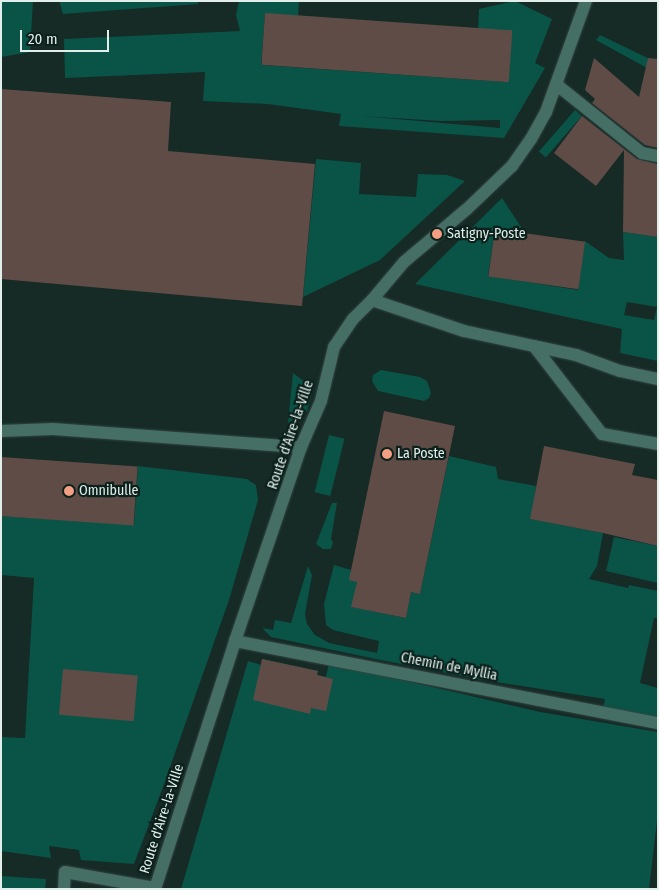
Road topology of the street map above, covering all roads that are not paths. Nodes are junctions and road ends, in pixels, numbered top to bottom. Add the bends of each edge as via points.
1 (586, 1) edge
2 (557, 85) junction
3 (658, 156) edge
4 (372, 300) junction
5 (534, 346) junction
6 (658, 379) edge
7 (1, 431) edge
8 (658, 444) edge
9 (301, 447) junction
10 (235, 641) junction
11 (658, 723) edge
12 (155, 888) edge
13 (64, 889) edge

1 - 2 street, Route d'Aire-la-Ville
2 - 3 street via 642,153
2 - 4 street, Route d'Aire-la-Ville via 531,139 512,166 404,262
4 - 5 street via 464,332
4 - 9 street, Route d'Aire-la-Ville via 353,319 334,347 321,401
5 - 6 street
5 - 8 street via 602,434
7 - 9 street via 53,429
9 - 10 street, Route d'Aire-la-Ville
10 - 11 street, Chemin de Myllia
10 - 12 street, Route d'Aire-la-Ville
12 - 13 street via 65,872

